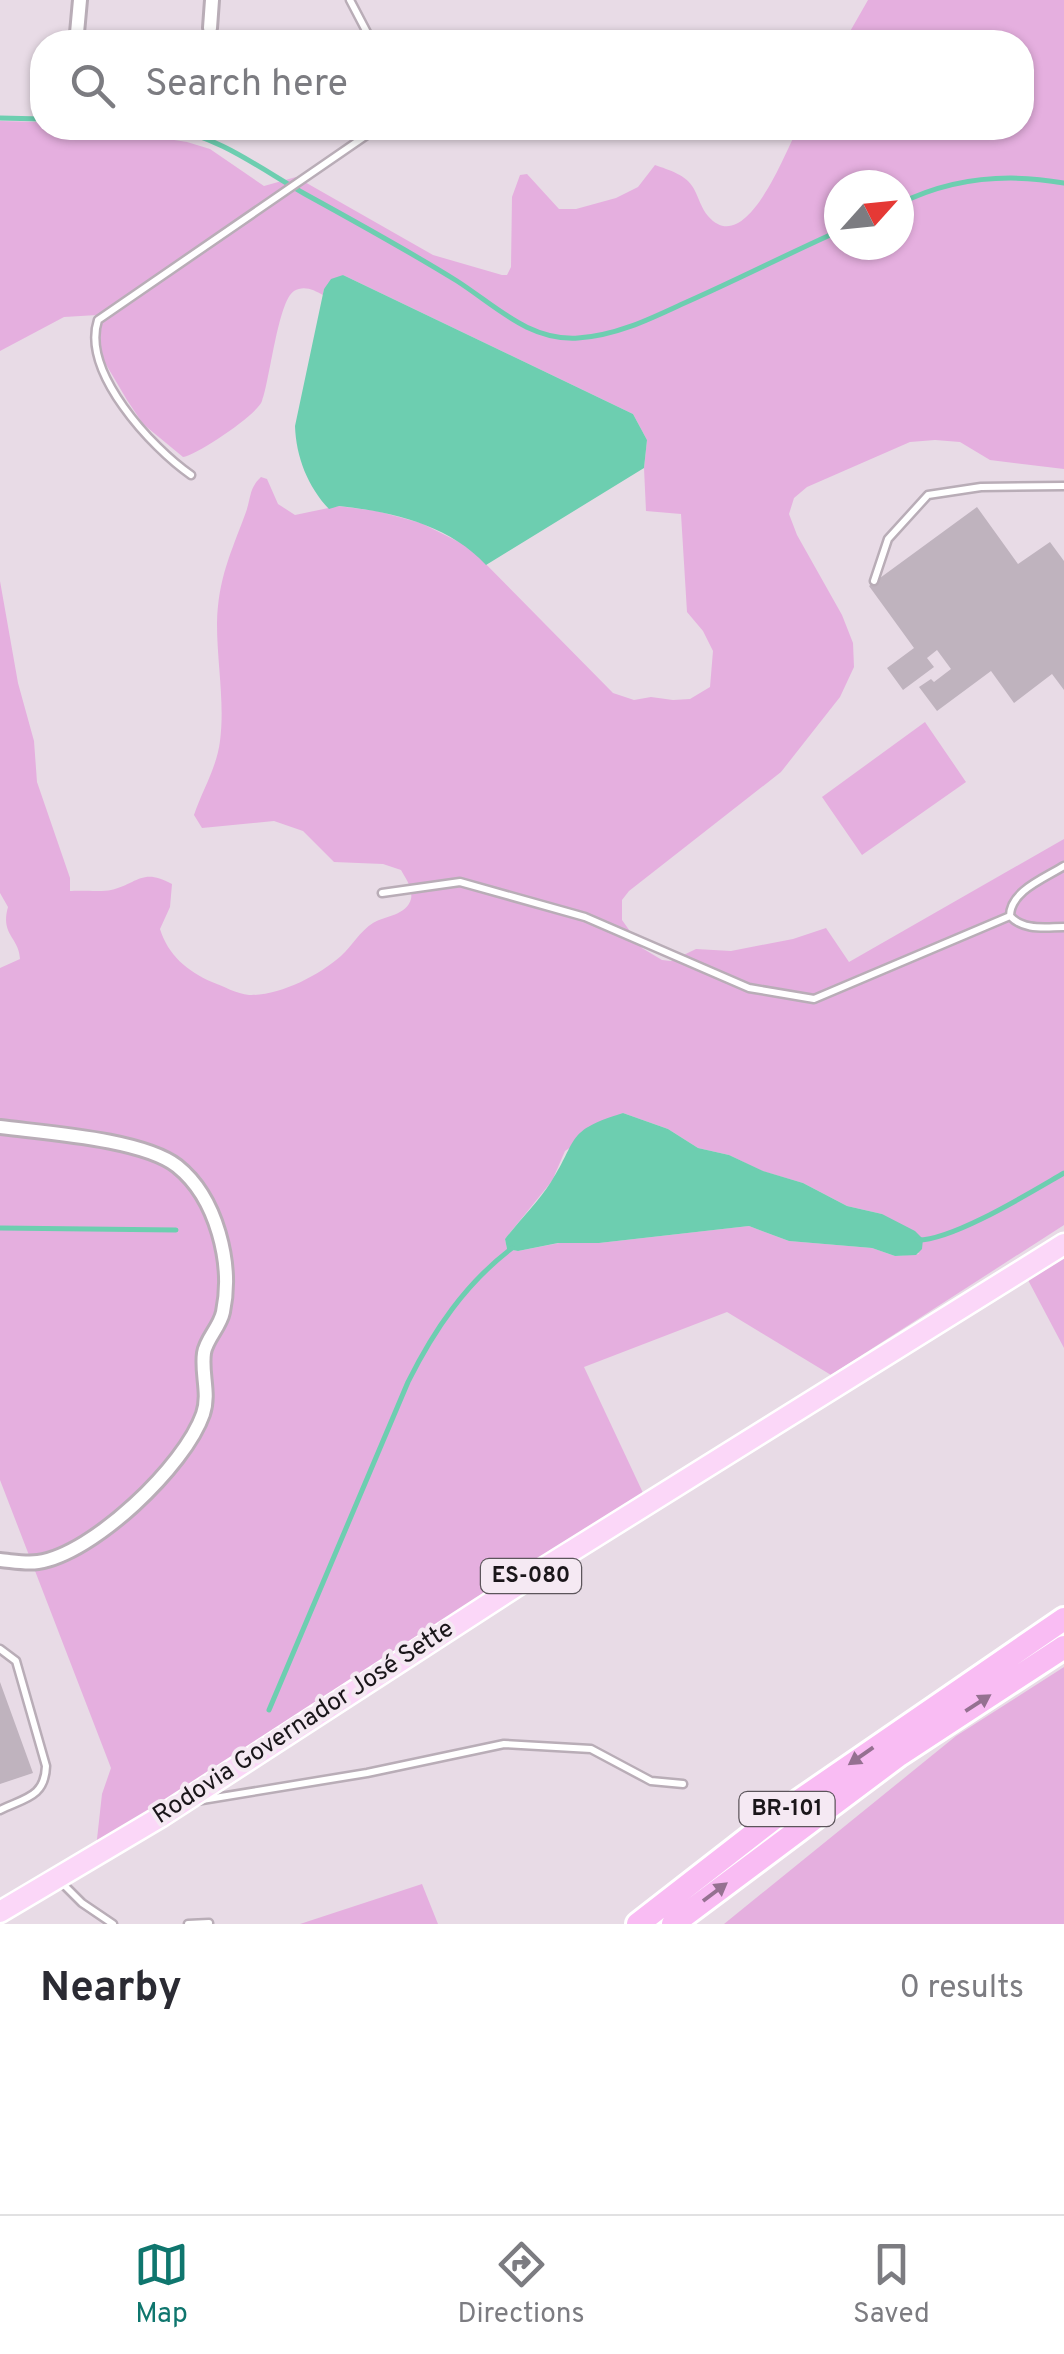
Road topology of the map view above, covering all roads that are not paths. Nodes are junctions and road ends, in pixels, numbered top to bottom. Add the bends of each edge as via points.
1 (80, 0) edge
2 (212, 0) edge
3 (350, 0) edge
4 (210, 28) dead end
5 (78, 30) edge
6 (366, 30) edge
7 (361, 140) edge
8 (191, 475) dead end
9 (1064, 486) edge
10 (874, 582) dead end
11 (1064, 866) edge
12 (382, 893) dead end
13 (1010, 916) junction
14 (1064, 927) edge
15 (0, 1126) edge
16 (1064, 1244) edge
17 (0, 1560) edge
18 (1064, 1619) edge
19 (1064, 1647) edge
20 (0, 1648) edge
21 (682, 1784) dead end
22 (180, 1804) junction
23 (0, 1810) edge
24 (58, 1879) junction
25 (0, 1912) edge
26 (209, 1922) edge
27 (114, 1924) edge
28 (188, 1924) edge
29 (638, 1924) edge
30 (673, 1924) edge

1 - 5 street
2 - 4 street
3 - 6 lane
7 - 8 lane via 107,311 95,330 101,363 120,399 148,439
9 - 10 lane via 928,495 888,539
11 - 13 lane via 1016,897
12 - 13 lane via 460,882 585,917 749,988 814,1000
13 - 14 lane via 1030,927
15 - 17 street via 131,1146 176,1165 199,1191 219,1234 226,1275 222,1316 204,1352 202,1416 185,1446 136,1506 70,1552 38,1562
16 - 22 main road, Rodovia Governador José Sette / ES-080
18 -> 29 highway, BR-101 via 776,1816
30 -> 19 highway, BR-101 via 899,1755
20 - 23 lane via 16,1662 46,1766 37,1793
21 - 22 lane via 651,1781 591,1749 504,1744
22 - 24 main road, Rodovia Governador José Sette / ES-080
24 - 25 main road, Rodovia Governador José Sette / ES-080
24 - 27 lane
26 - 28 lane

